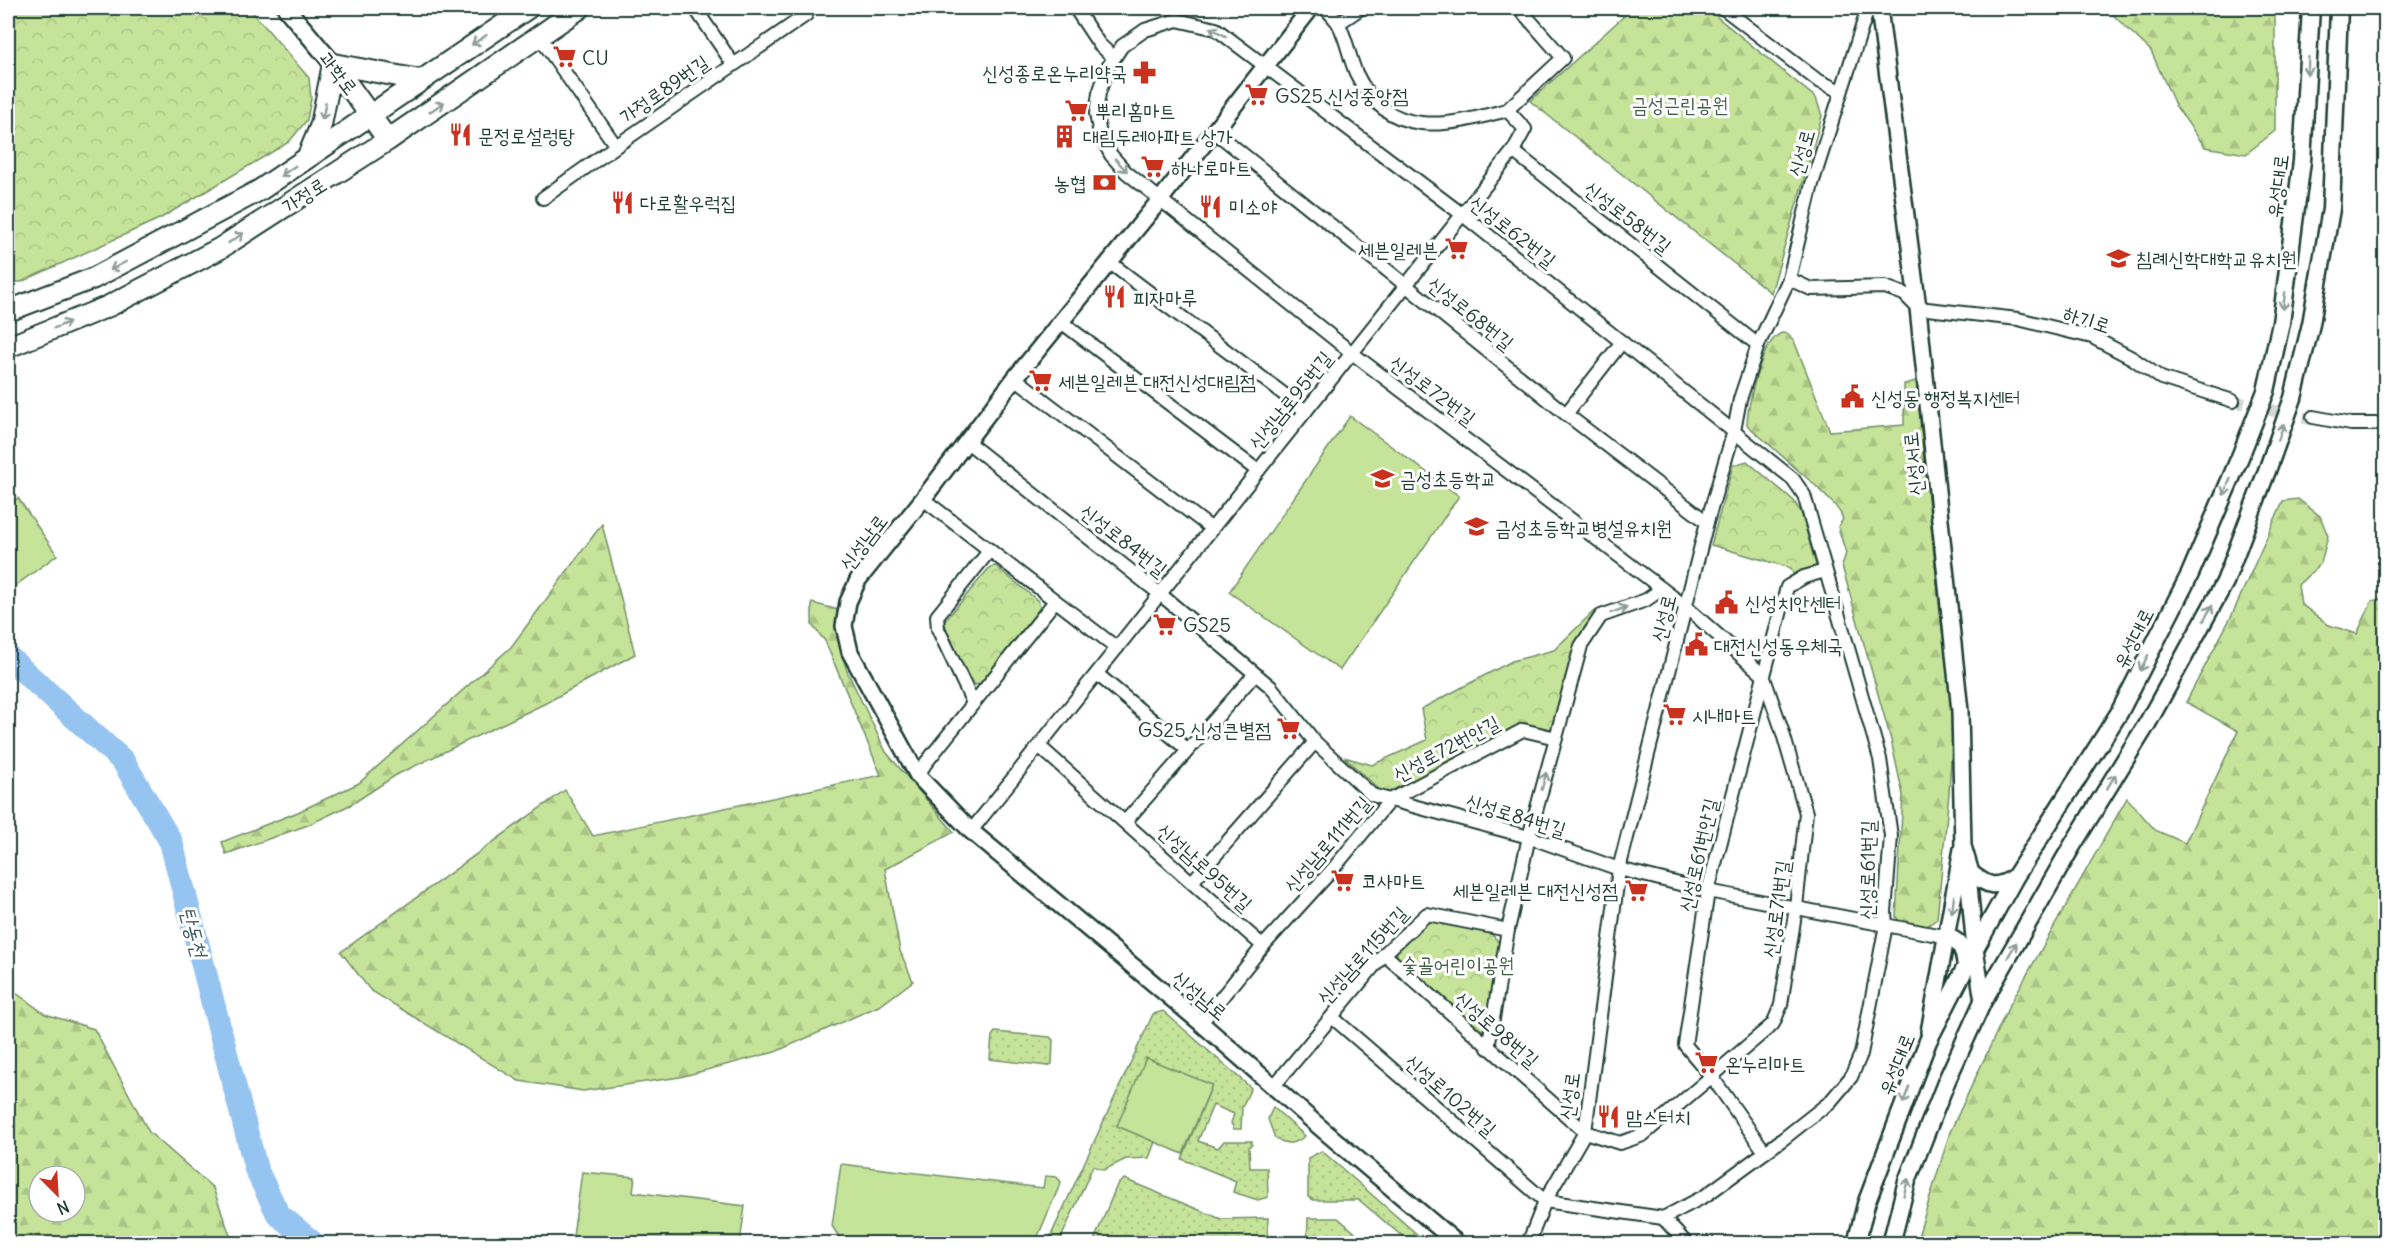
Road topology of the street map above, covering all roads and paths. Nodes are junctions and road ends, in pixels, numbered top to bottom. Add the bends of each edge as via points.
1 (286, 8) edge
2 (528, 8) edge
3 (580, 8) edge
4 (695, 8) edge
5 (1075, 8) edge
6 (1311, 8) edge
7 (1325, 8) edge
8 (1361, 8) edge
9 (1519, 8) edge
10 (1723, 8) edge
11 (1868, 8) edge
12 (1879, 8) edge
13 (2311, 8) edge
14 (2339, 8) edge
15 (806, 15) dead end
16 (1339, 23) junction
17 (539, 36) junction
18 (1114, 58) junction
19 (333, 64) junction
20 (733, 64) junction
21 (1266, 66) junction
22 (420, 80) junction
23 (1840, 91) junction
24 (1507, 111) junction
25 (370, 114) junction
26 (1214, 131) junction
27 (388, 140) junction
28 (616, 146) junction
29 (1514, 151) junction
30 (308, 156) junction
31 (543, 198) dead end
32 (1160, 200) junction
33 (1462, 215) junction
34 (1109, 262) junction
35 (1789, 279) junction
36 (1406, 286) junction
37 (1918, 308) junction
38 (8, 312) edge
39 (1060, 321) junction
40 (1623, 342) junction
41 (1758, 345) junction
42 (8, 347) edge
43 (1352, 353) junction
44 (1015, 378) junction
45 (2233, 401) tunnel mouth
46 (1306, 411) junction
47 (1566, 414) junction
48 (2313, 417) tunnel mouth
49 (2351, 424) junction
50 (2385, 424) edge
51 (1734, 430) junction
52 (2385, 430) edge
53 (966, 441) junction
54 (1258, 471) junction
55 (923, 499) junction
56 (1707, 522) junction
57 (1212, 529) junction
58 (990, 550) junction
59 (1825, 571) junction
60 (1662, 589) junction
61 (1160, 594) junction
62 (1055, 601) junction
63 (1686, 607) junction
64 (1117, 648) junction
65 (1097, 674) junction
66 (1254, 675) junction
67 (1763, 675) junction
68 (973, 703) junction
69 (1556, 738) junction
70 (1315, 742) junction
71 (1039, 746) junction
72 (1188, 750) junction
73 (918, 776) junction
74 (1390, 800) junction
75 (1125, 822) junction
76 (971, 831) junction
77 (1529, 837) junction
78 (1963, 846) junction
79 (1619, 869) junction
80 (1971, 873) junction
81 (2015, 877) junction
82 (1192, 882) junction
83 (1708, 891) junction
84 (1796, 907) junction
85 (1886, 925) junction
86 (1508, 930) junction
87 (1948, 937) junction
88 (1263, 946) junction
89 (1974, 949) junction
90 (1384, 954) junction
91 (1966, 966) junction
92 (1983, 1001) junction
93 (1332, 1017) junction
94 (1201, 1023) junction
95 (1928, 1041) junction
96 (1488, 1048) junction
97 (1712, 1077) junction
98 (1274, 1086) junction
99 (1585, 1132) junction
100 (1765, 1152) junction
101 (1545, 1202) junction
102 (1663, 1218) junction
103 (1458, 1244) edge
104 (1528, 1244) edge
105 (1688, 1244) edge
106 (1856, 1244) edge
107 (1890, 1244) edge

1 - 19 main road, 과학로
2 -> 22 main road, 가정로
3 - 17 main road, 가정로
4 - 20 street
5 - 18 street via 1099,45
6 - 21 street
7 - 16 street
8 - 16 street
9 - 24 street via 1563,58
10 - 23 street via 1817,80
11 - 23 street, 신성로
12 - 37 street, 신성서로
13 -> 81 main road, 유성대로 via 2302,161 2281,323 2266,391 2190,574 2119,713
92 -> 14 main road via 2147,724 2225,582 2268,468 2293,398 2312,324 2331,210
15 - 20 street, 가정로89번길
16 - 24 street via 1368,94 1410,122 1439,125
27 -> 17 main road, 가정로
17 - 28 street, 가정로89번길
21 -> 18 street via 1216,29 1177,20 1145,30 1122,46
18 -> 32 street via 1099,93 1096,114 1100,134 1126,172
19 - 22 main road
19 - 25 main road, 과학로
19 -> 30 main road via 321,125
20 - 28 street, 가정로89번길
21 - 26 street, 신성남로
21 - 33 street, 신성로62번길
22 - 25 main road, 가정로
23 - 35 street, 신성로
24 - 29 street via 1525,129
25 - 27 main road, 과학로
25 - 30 main road, 가정로
26 - 32 street, 신성남로
26 - 36 street, 신성로68번길
42 -> 27 main road, 가정로 via 109,306 219,249
28 - 31 street
29 - 33 street, 신성남로95번길
29 - 41 street, 신성로58번길
30 -> 38 main road, 가정로 via 234,205 94,278
32 - 34 street, 신성남로
32 - 43 street, 신성로72번길
33 - 36 street, 신성남로95번길
33 - 40 street, 신성로62번길
34 - 39 street, 신성남로
34 - 46 street
35 - 37 street via 1811,289 1885,287 1904,294
35 - 41 street, 신성로
36 - 43 street, 신성남로95번길
36 - 47 street, 신성로68번길
37 - 45 street, 하기로 via 2018,319 2092,337 2161,378
37 - 78 street, 신성서로 via 1960,711
39 - 44 street, 신성남로
39 - 54 street
40 - 47 street
40 - 51 street, 신성로62번길
41 - 51 street, 신성로
43 - 46 street, 신성남로95번길
43 - 60 street, 신성로72번길
44 - 53 street, 신성남로
44 - 57 street
46 - 54 street, 신성남로95번길
47 - 56 street, 신성로68번길
48 - 49 street
49 - 50 street
49 - 52 street
51 - 56 street, 신성로
51 - 59 street, 신성로61번길 via 1794,479 1804,495
53 - 55 street, 신성남로
53 - 61 street, 신성로84번길
54 - 57 street, 신성남로95번길
55 - 58 street
55 - 73 street, 신성남로 via 858,580 848,602 844,626 850,652
56 - 63 street, 신성로
57 - 61 street, 신성남로95번길
58 - 62 street
58 - 68 street via 937,616 938,629
59 - 67 street, 신성로61번안길 via 1787,587
59 - 85 street, 신성로61번길 via 1880,759 1891,836
60 - 63 street, 신성로72번길
69 -> 60 street via 1581,645 1600,616 1647,600
61 - 64 street, 신성남로95번길
61 - 66 street, 신성로84번길
62 - 64 street
62 - 68 street
63 - 67 street, 신성로71번길
63 - 79 street, 신성로
64 - 65 street, 신성남로95번길
65 - 71 street, 신성남로95번길
65 - 72 street
66 - 70 street, 신성로84번길 via 1282,698
66 - 72 street
67 - 83 street, 신성로61번안길
67 - 84 street, 신성로71번길 via 1806,813
68 - 73 street
69 - 74 street, 신성로72번안길 via 1523,730
77 -> 69 street
70 - 74 street, 신성로84번길 via 1372,795
70 - 82 street
71 - 75 street, 신성남로95번길
71 - 76 street, 신성남로95번길
72 - 75 street
73 - 76 street, 신성남로
74 - 77 street, 신성로84번길
74 - 88 street, 신성남로111번길
75 - 82 street, 신성남로95번길
76 - 94 street, 신성남로
77 - 79 street, 신성로84번길
77 - 86 street
78 - 80 street
78 -> 87 street
79 - 83 street, 신성로84번길
79 - 99 street, 신성로
80 - 81 street via 1991,886
80 - 89 street
81 - 89 main road, 유성대로
82 - 88 street, 신성남로95번길
83 - 84 street, 신성로84번길
83 - 97 street, 신성로61번안길 via 1685,1045
84 - 85 street, 신성로84번길
84 - 97 street, 신성로71번길 via 1781,1005 1773,1024
85 - 87 street, 신성로84번길
85 - 100 street, 신성로61번길 via 1861,1054 1851,1077 1830,1102
86 - 90 street, 신성남로115번길 via 1427,914
86 - 96 street
87 - 91 main road via 1963,948
87 - 95 street
88 - 94 street, 신성남로111번길
89 - 91 main road, 유성대로
89 - 92 street
90 - 93 street, 신성남로115번길
90 - 96 street, 신성로98번길
91 - 95 main road, 유성대로
107 -> 92 main road via 1907,1181
93 - 98 street, 신성남로115번길
93 - 101 street, 신성로102번길
94 - 98 street, 신성남로
95 -> 106 main road, 유성대로 via 1866,1204
96 - 99 street, 신성로98번길
97 - 99 street, 신성로71번길 via 1643,1135 1620,1143
97 - 100 street, 신성로61번안길
98 - 103 street, 신성남로
99 - 101 street, 신성로
100 - 102 street, 신성로61번길 via 1705,1196
101 - 102 street
101 - 104 street, 신성로
102 - 105 street

